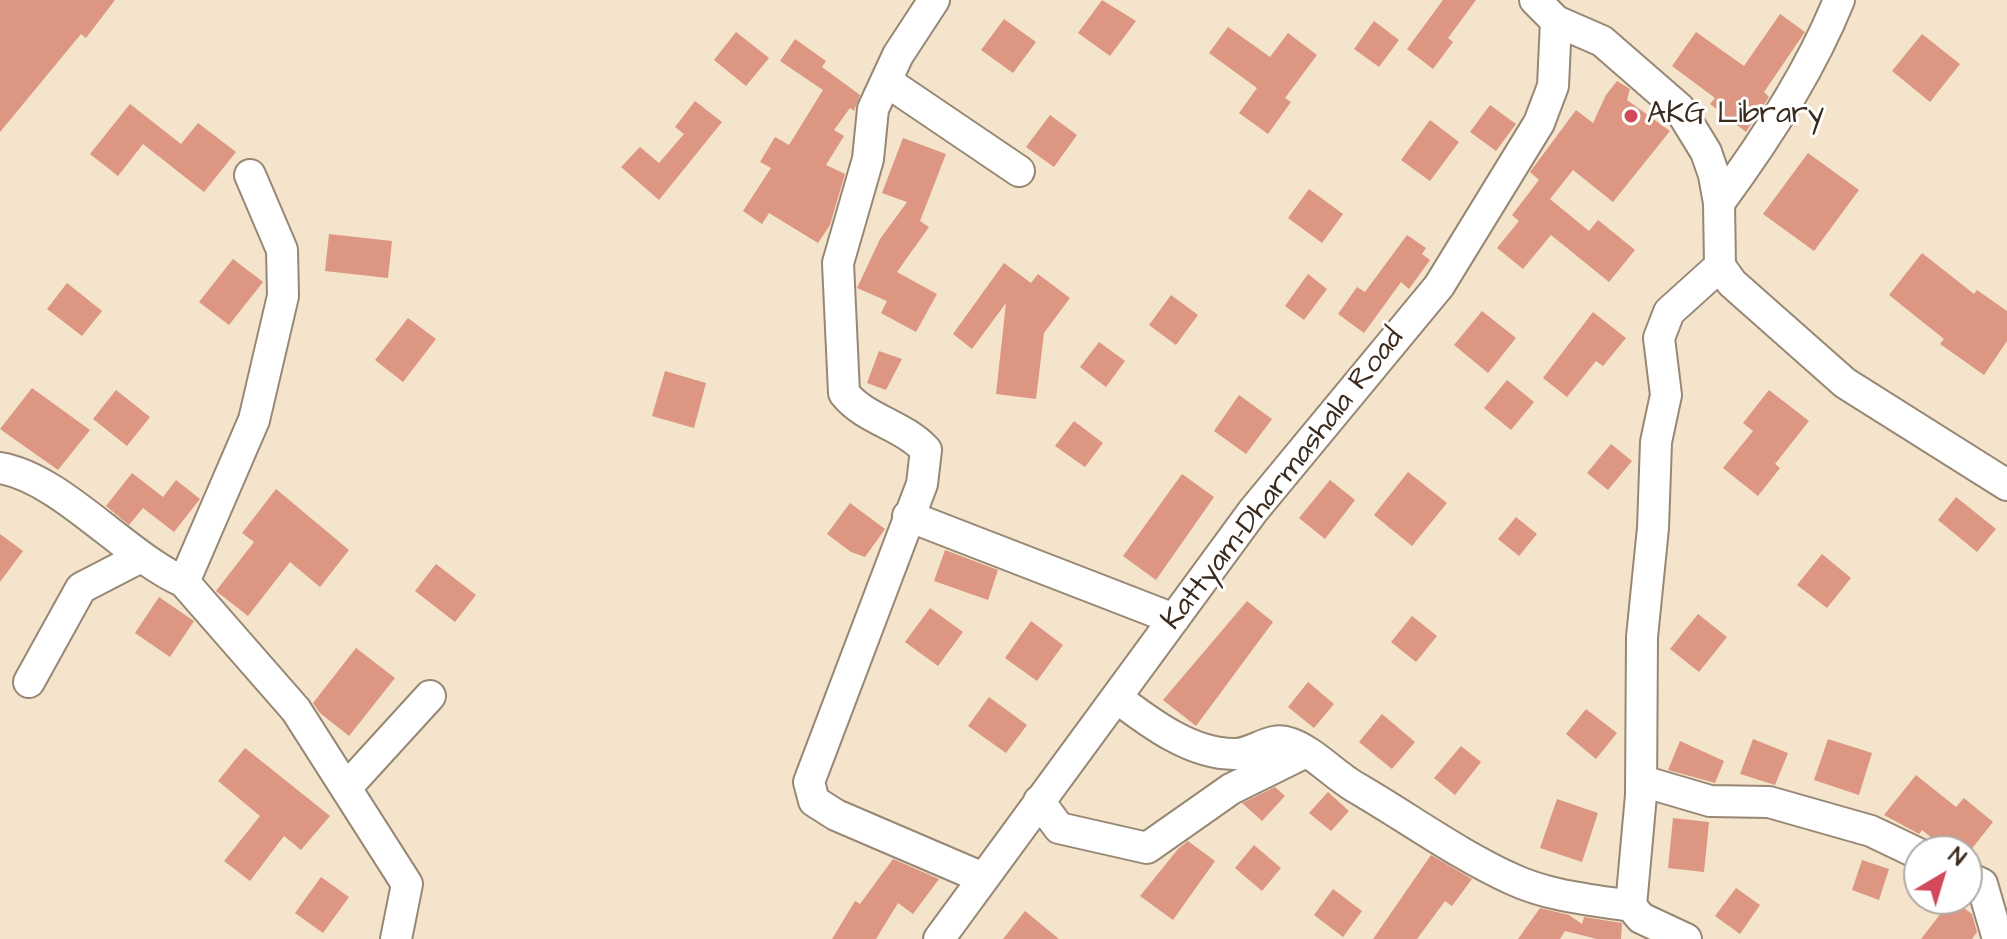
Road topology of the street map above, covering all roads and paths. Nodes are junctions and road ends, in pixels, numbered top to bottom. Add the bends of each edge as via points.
1 (934, 0) edge
2 (1839, 0) edge
3 (1545, 10) edge
4 (886, 81) junction
5 (1019, 171) dead end
6 (250, 175) dead end
7 (1719, 203) junction
8 (1720, 266) junction
9 (0, 468) edge
10 (2007, 485) edge
11 (908, 516) junction
12 (141, 557) junction
13 (184, 582) junction
14 (1174, 619) junction
15 (29, 682) dead end
16 (430, 696) dead end
17 (1117, 698) junction
18 (1306, 752) junction
19 (1642, 781) junction
20 (346, 788) junction
21 (1039, 801) junction
22 (1903, 846) edge
23 (983, 878) junction
24 (1983, 887) edge
25 (1631, 906) junction
26 (396, 939) edge
27 (939, 939) edge
28 (1686, 939) edge
29 (1998, 939) edge

1 - 4 street
2 - 7 street via 1755,155
3 - 7 street via 1602,41 1679,108 1706,152
3 - 14 street, Kattyam-Dharmashala Road via 1553,86 1539,123 1439,286 1262,500
4 - 5 street
4 - 11 street via 873,109 868,159 838,263 841,366 844,393 856,408 904,432 926,450 922,484
6 - 13 street via 282,250 283,296 254,420
7 - 8 street
8 - 10 street via 1732,283 1845,383
8 - 19 street via 1669,312 1659,338 1666,395 1656,442 1642,637
9 - 12 street via 65,500
11 - 14 street
11 - 23 street via 809,782 814,801 836,815
12 - 13 street
12 - 15 street via 81,588
13 - 20 street via 296,710
14 - 17 street, Kattyam-Dharmashala Road
16 - 20 street
17 - 18 street via 1153,725 1199,746 1235,754 1287,742
17 - 21 street, Kattyam-Dharmashala Road
18 - 21 street via 1231,789 1147,848 1059,828
18 - 25 street via 1429,834 1514,880
19 - 22 street via 1710,801 1769,802 1871,831
19 - 25 street
20 - 26 street via 407,884
21 - 23 street, Kattyam-Dharmashala Road
23 - 27 street, Kattyam-Dharmashala Road
24 - 29 street
25 - 28 street via 1641,918

